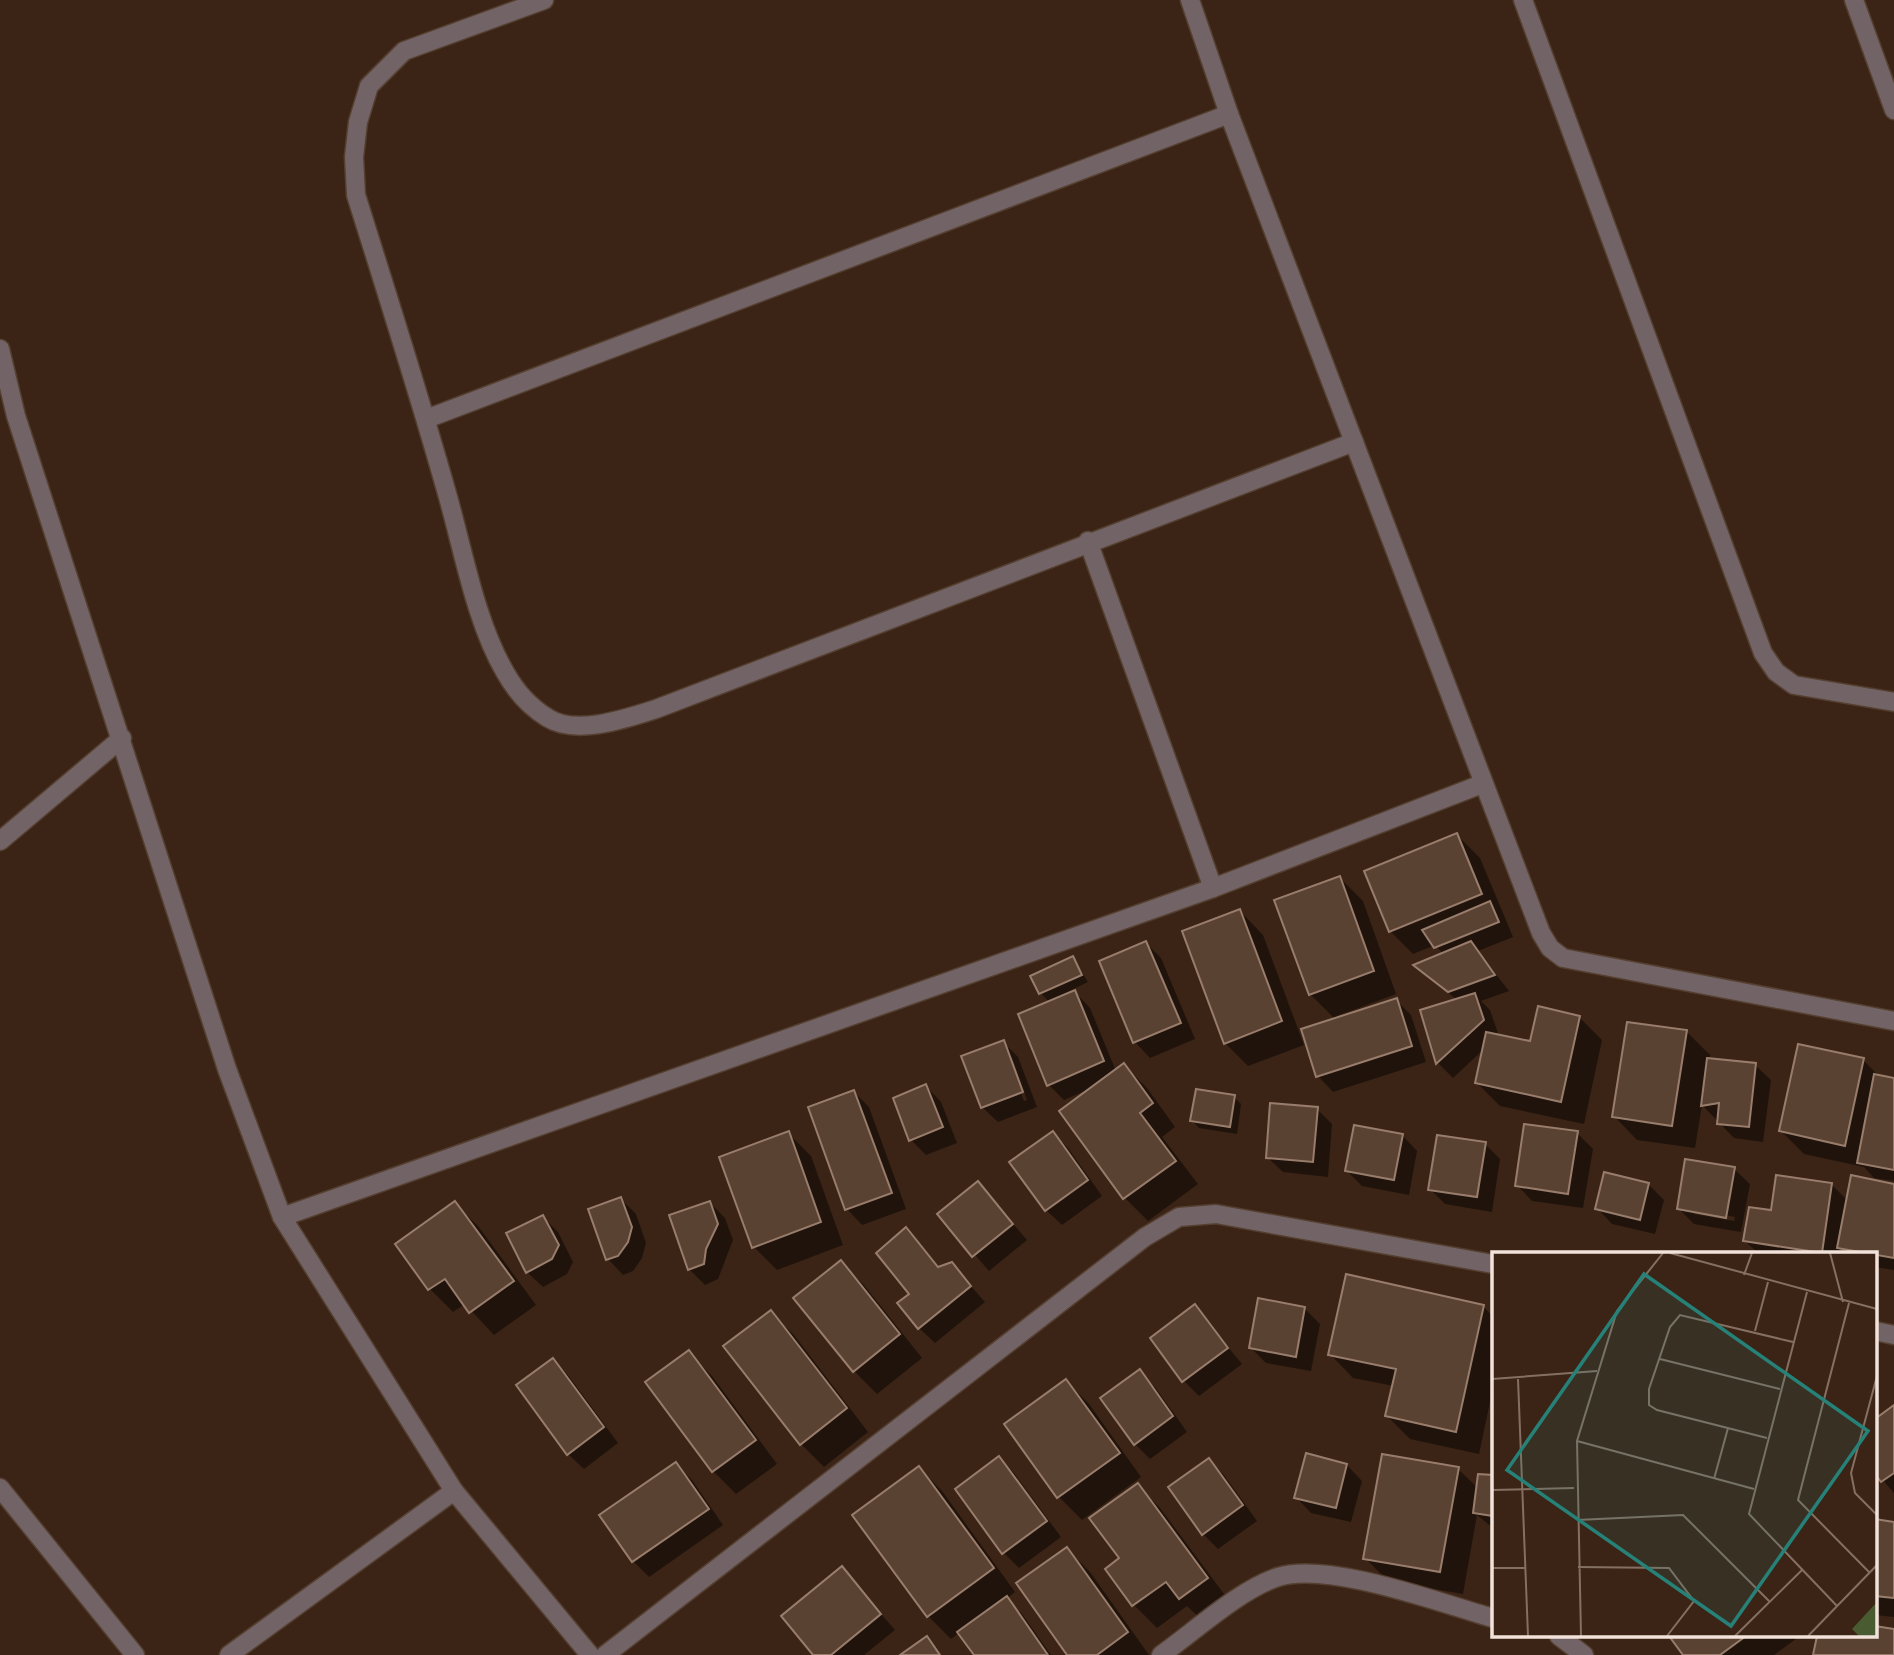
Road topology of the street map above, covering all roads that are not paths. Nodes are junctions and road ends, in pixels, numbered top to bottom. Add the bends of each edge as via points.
1 (544, 0) edge
2 (1190, 0) edge
3 (1522, 0) edge
4 (1854, 0) edge
5 (1894, 110) edge
6 (1229, 114) junction
7 (0, 349) edge
8 (426, 419) junction
9 (1354, 442) junction
10 (1088, 541) junction
11 (1894, 702) edge
12 (122, 738) junction
13 (1482, 784) junction
14 (0, 841) edge
15 (1213, 888) junction
16 (1894, 1021) edge
17 (282, 1217) junction
18 (1492, 1264) edge
19 (1876, 1331) edge
20 (1894, 1335) edge
21 (0, 1488) edge
22 (454, 1491) junction
23 (1492, 1618) edge
24 (1562, 1638) edge
25 (135, 1655) edge
26 (229, 1655) edge
27 (590, 1655) edge
28 (605, 1655) edge
29 (1161, 1655) edge
30 (1584, 1655) edge

1 - 8 street via 404,51 369,86 358,122 356,195
2 - 6 street
3 - 11 street via 1763,653 1776,672 1794,685
4 - 5 street
6 - 8 street
6 - 9 street
7 - 12 street via 16,416
8 - 10 street via 486,631 505,673 530,705 551,720 581,725 617,722 656,709
9 - 10 street
9 - 13 street
10 - 15 street
12 - 14 street
12 - 17 street via 231,1082
13 - 15 street
13 - 16 street via 1541,933 1563,958
15 - 17 street
17 - 22 street
18 - 28 street via 1216,1214 1179,1217 1134,1245
19 - 20 street
21 - 25 street
22 - 26 street
22 - 27 street
23 - 29 street via 1309,1572 1257,1586
24 - 30 street

